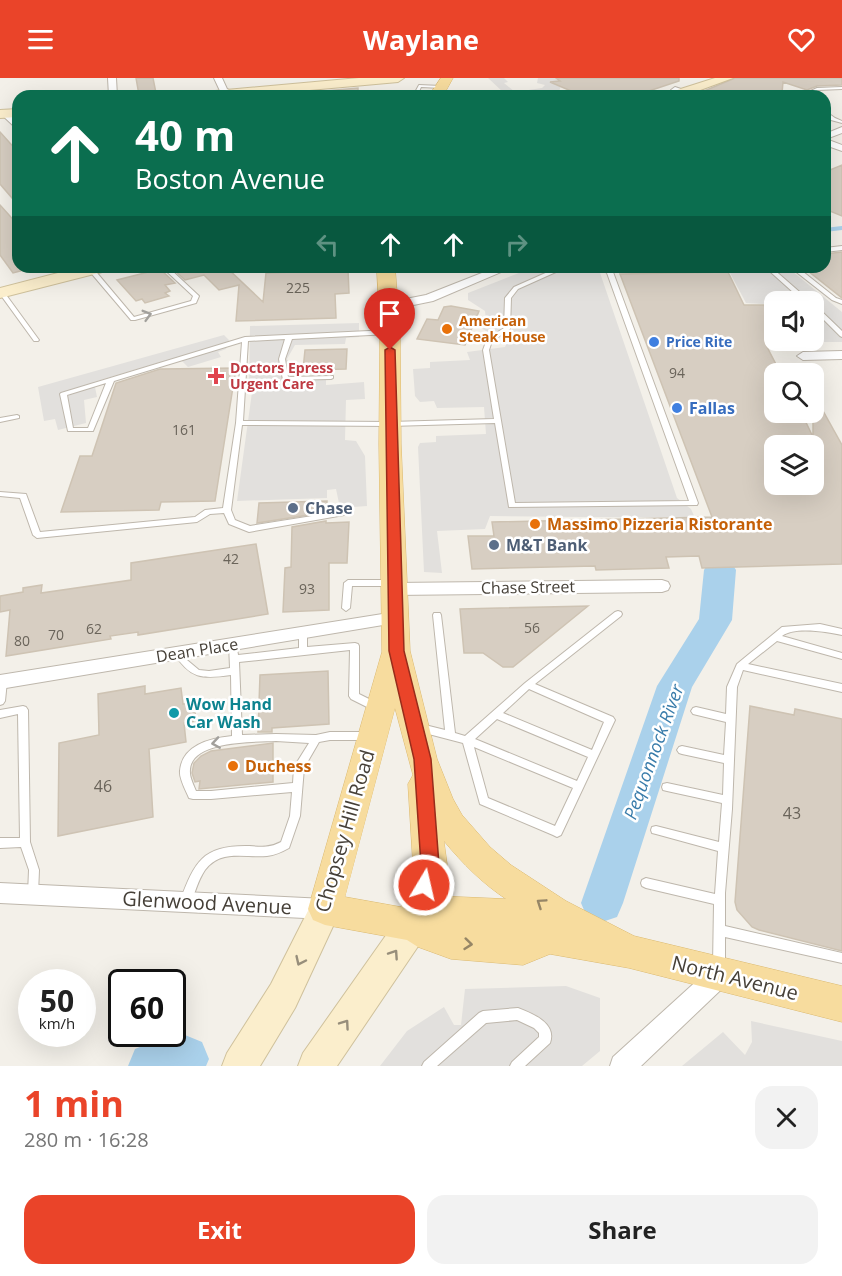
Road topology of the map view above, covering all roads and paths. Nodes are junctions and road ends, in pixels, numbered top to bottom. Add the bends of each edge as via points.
1 (398, 78) edge
2 (710, 78) edge
3 (727, 78) edge
4 (441, 87) edge
5 (842, 88) edge
6 (282, 90) edge
7 (418, 90) edge
8 (688, 90) edge
9 (692, 90) edge
10 (815, 90) edge
11 (51, 273) edge
12 (72, 273) edge
13 (97, 273) edge
14 (171, 273) edge
15 (386, 273) edge
16 (492, 273) edge
17 (550, 273) edge
18 (608, 273) edge
19 (775, 273) edge
20 (801, 273) edge
21 (1, 290) edge
22 (795, 291) edge
23 (842, 302) edge
24 (389, 306) junction
25 (824, 317) edge
26 (390, 332) junction
27 (842, 335) edge
28 (289, 337) junction
29 (245, 339) junction
30 (36, 340) dead end
31 (842, 355) edge
32 (803, 356) dead end
33 (331, 377) dead end
34 (111, 380) junction
35 (17, 417) dead end
36 (0, 420) edge
37 (498, 421) junction
38 (239, 423) junction
39 (390, 424) junction
40 (0, 494) edge
41 (227, 510) junction
42 (344, 513) dead end
43 (393, 586) junction
44 (662, 586) dead end
45 (346, 608) dead end
46 (618, 614) dead end
47 (437, 615) dead end
48 (395, 618) junction
49 (842, 632) edge
50 (775, 638) junction
51 (303, 642) junction
52 (235, 651) junction
53 (396, 651) junction
54 (178, 653) junction
55 (842, 656) edge
56 (740, 666) junction
57 (236, 671) junction
58 (1, 681) edge
59 (528, 685) junction
60 (842, 688) edge
61 (0, 701) edge
62 (696, 711) dead end
63 (0, 714) edge
64 (495, 714) junction
65 (731, 718) junction
66 (376, 723) junction
67 (415, 726) junction
68 (450, 735) junction
69 (316, 739) junction
70 (237, 740) junction
71 (467, 740) junction
72 (682, 750) dead end
73 (594, 755) junction
74 (422, 759) junction
75 (729, 760) junction
76 (579, 786) junction
77 (297, 787) junction
78 (667, 787) dead end
79 (727, 800) junction
80 (656, 830) dead end
81 (25, 842) junction
82 (0, 843) edge
83 (724, 848) junction
84 (646, 883) dead end
85 (0, 893) edge
86 (33, 894) junction
87 (720, 900) junction
88 (186, 902) junction
89 (325, 909) junction
90 (413, 925) junction
91 (719, 930) junction
92 (629, 951) junction
93 (842, 958) edge
94 (720, 975) junction
95 (842, 1004) edge
96 (240, 1066) edge
97 (316, 1066) edge
98 (428, 1066) edge
99 (516, 1066) edge
100 (622, 1066) edge

1 - 6 main road
2 - 8 main road
3 - 9 main road
4 - 7 lane via 420,86
5 - 10 lane
11 - 21 main road
12 - 21 main road
13 -> 14 lane via 133,319 194,302 196,297
15 - 24 main road
16 - 24 street via 429,298
17 - 37 lane via 516,288 508,298 507,329 489,340 486,350
18 - 37 lane via 694,503 512,505
19 - 22 lane
20 - 23 lane
21 - 30 lane
24 - 26 main road
25 - 27 lane
26 - 28 lane
26 - 39 main road
28 - 29 lane
28 - 33 lane via 282,359 285,379
29 - 34 lane
29 - 38 lane
31 - 32 street
34 - 34 lane via 63,394 70,430 91,430
35 - 36 lane
37 - 39 lane
38 - 39 lane
38 - 41 lane
39 - 43 main road
40 - 41 lane via 23,496 37,535 197,519 208,512
41 - 42 lane via 232,522 249,529
43 - 44 street, Chase Street
43 - 45 lane via 348,583
43 - 48 main road
46 - 59 lane
47 - 68 lane
48 - 51 street, Dean Place
48 - 53 main road
49 - 50 lane via 820,627 785,629
50 - 55 lane
50 - 56 lane
51 - 52 street, Dean Place
51 - 66 lane via 355,646 354,696
52 - 54 street, Dean Place
52 - 57 lane
53 - 66 main road, Chopsey Hill Road
53 - 67 main road
54 - 57 lane via 187,668 199,675
54 - 58 street, Dean Place
56 - 60 lane
56 - 65 lane via 732,687
57 - 70 lane
58 - 61 lane
59 - 64 lane
59 - 73 lane via 610,720
62 - 65 lane
63 - 81 lane via 23,710
64 - 71 lane
64 - 73 lane
65 - 75 lane
66 - 69 lane
66 - 89 main road, Chopsey Hill Road
67 - 68 lane
67 - 74 main road
68 - 71 lane
69 - 70 lane
69 - 77 lane via 299,767
70 -> 77 lane via 200,746 192,752 185,761 183,775 193,795
71 - 76 lane
71 - 76 lane via 484,801 557,832
72 - 75 lane
73 - 76 lane
74 - 90 main road via 430,865
92 -> 74 main road via 554,912 499,876 478,857 451,825
75 - 79 lane
77 - 88 lane via 295,816 285,845 273,852 228,849 210,855 197,872
78 - 79 lane
79 - 83 lane
80 - 83 lane
81 - 82 lane
81 - 86 lane via 34,870
83 - 87 lane
84 - 87 lane
85 - 86 street, Glenwood Avenue
86 - 88 street, Glenwood Avenue
87 - 91 lane
88 - 89 street, Glenwood Avenue
89 - 90 main road, Glenwood Avenue
89 -> 96 main road, Chopsey Hill Road via 283,996
90 - 92 main road, Glenwood Avenue via 451,942 523,948 549,937
97 -> 90 main road
91 - 93 lane
91 - 94 lane
92 - 94 main road, North Avenue
94 - 95 main road, North Avenue
94 - 100 street
98 - 99 lane via 483,1017 518,1014 538,1024 546,1039

